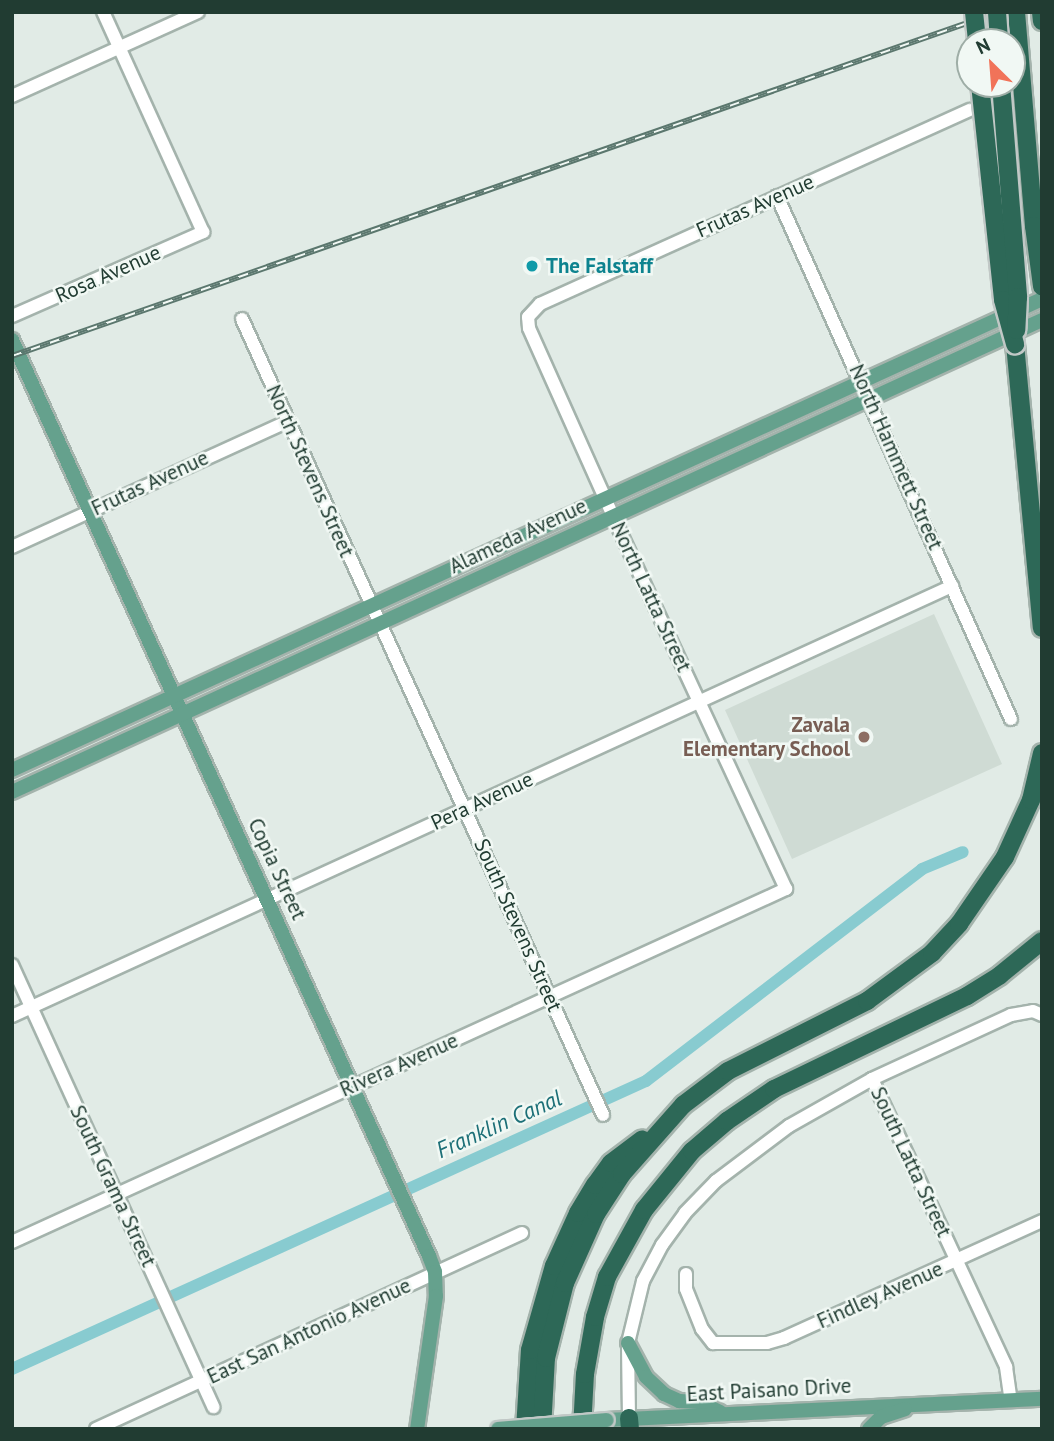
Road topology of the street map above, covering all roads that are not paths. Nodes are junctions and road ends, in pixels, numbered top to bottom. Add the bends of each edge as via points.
1 (103, 12) edge
2 (198, 12) edge
3 (1016, 12) edge
4 (1041, 12) edge
5 (1042, 21) edge
6 (119, 47) junction
7 (12, 96) edge
8 (981, 98) edge
9 (1002, 98) edge
10 (970, 110) dead end
11 (777, 196) junction
12 (1042, 286) edge
13 (1042, 299) edge
14 (540, 304) joint
15 (12, 316) edge
16 (242, 319) dead end
17 (1042, 320) edge
18 (12, 340) edge
19 (1015, 344) junction
20 (862, 382) junction
21 (869, 399) junction
22 (288, 421) junction
23 (606, 500) junction
24 (90, 511) junction
25 (613, 516) junction
26 (12, 547) edge
27 (952, 586) junction
28 (370, 607) junction
29 (377, 624) junction
30 (1042, 628) edge
31 (174, 696) junction
32 (700, 701) junction
33 (182, 714) junction
34 (1011, 719) dead end
35 (1042, 753) edge
36 (12, 770) edge
37 (12, 792) edge
38 (465, 809) junction
39 (267, 899) junction
40 (1042, 941) edge
41 (12, 965) edge
42 (551, 996) junction
43 (32, 1007) junction
44 (1037, 1013) edge
45 (12, 1016) edge
46 (872, 1079) junction
47 (353, 1086) junction
48 (603, 1115) dead end
49 (658, 1132) junction
50 (117, 1194) junction
51 (1042, 1221) edge
52 (522, 1233) dead end
53 (12, 1241) edge
54 (956, 1260) junction
55 (435, 1272) junction
56 (685, 1274) dead end
57 (628, 1343) junction
58 (201, 1380) junction
59 (1042, 1399) edge
60 (1011, 1401) junction
61 (923, 1404) junction
62 (213, 1407) dead end
63 (724, 1413) junction
64 (629, 1423) edge
65 (96, 1429) edge
66 (417, 1429) edge
67 (498, 1429) edge
68 (525, 1429) edge
69 (542, 1429) edge
70 (582, 1429) edge
71 (869, 1429) edge

1 - 6 street
2 - 6 street
3 - 12 highway
4 - 5 highway
6 - 7 street
6 - 15 street, Rosa Avenue via 204,232
8 - 19 highway, bridge via 1003,300
9 - 19 highway, bridge via 1018,297
10 - 11 street, Frutas Avenue
11 - 14 street, Frutas Avenue
11 - 20 street, North Hammett Street
13 - 20 main road, Alameda Avenue
14 - 23 street, North Latta Street via 528,317 529,328
16 - 22 street, North Stevens Street
17 - 21 main road, Alameda Avenue
18 - 24 main road, Copia Street
19 - 30 highway
20 - 21 street, North Hammett Street
20 - 23 main road, Alameda Avenue
21 - 25 main road, Alameda Avenue
21 - 27 street, North Hammett Street
22 - 24 street, Frutas Avenue
22 - 28 street, North Stevens Street
23 - 25 street, North Latta Street
23 - 28 main road, Alameda Avenue
24 - 26 street, Frutas Avenue
24 - 31 main road, Copia Street
25 - 29 main road, Alameda Avenue
25 - 32 street, North Latta Street
27 - 32 street, Pera Avenue
27 - 34 street, North Hammett Street
28 - 29 street, North Stevens Street
28 - 31 main road, Alameda Avenue
29 - 33 main road, Alameda Avenue
29 - 38 street, South Stevens Street
31 - 33 main road, Copia Street
31 - 36 main road, Alameda Avenue
32 - 38 street, Pera Avenue
32 - 42 street, Rivera Avenue via 786,889
33 - 37 main road, Alameda Avenue
33 - 39 main road, Copia Street
35 - 49 highway via 1031,800 1005,857 959,924 932,953 867,1001 729,1071 683,1105
38 - 39 street, Pera Avenue
38 - 42 street, South Stevens Street
39 - 43 street, Pera Avenue
39 - 47 main road, Copia Street
40 - 70 highway via 1000,975 936,1013 774,1089 692,1150 624,1240 607,1277 585,1374
41 - 43 street, South Grama Street
42 - 47 street, Rivera Avenue
42 - 48 street, South Stevens Street
43 - 45 street, Pera Avenue
43 - 50 street, South Grama Street
44 - 46 street via 1011,1014
46 - 54 street, South Latta Street
46 - 57 street via 789,1126 716,1181 685,1213 643,1282
47 - 50 street, Rivera Avenue
47 - 55 main road, Copia Street
49 - 68 highway via 611,1163 566,1239 542,1301 530,1350
49 - 69 highway via 596,1214 565,1283 547,1358
50 - 53 street, Rivera Avenue
50 - 58 street, South Grama Street
51 - 54 street, Findley Avenue
52 - 55 street, East San Antonio Avenue
54 - 56 street, Findley Avenue via 784,1338 754,1344 713,1343 702,1329
54 - 60 street, South Latta Street via 1006,1367
55 - 58 street, East San Antonio Avenue
55 - 66 main road, Copia Street via 436,1296
57 - 63 main road via 646,1377 664,1394
57 - 64 street
58 - 62 street, South Grama Street
58 - 65 street, East San Antonio Avenue
59 - 60 main road, East Paisano Drive
60 - 61 main road, East Paisano Drive
61 - 63 main road, East Paisano Drive
61 - 71 main road via 881,1417
63 - 64 main road, East Paisano Drive
64 - 67 main road, East Paisano Drive, bridge via 607,1420

